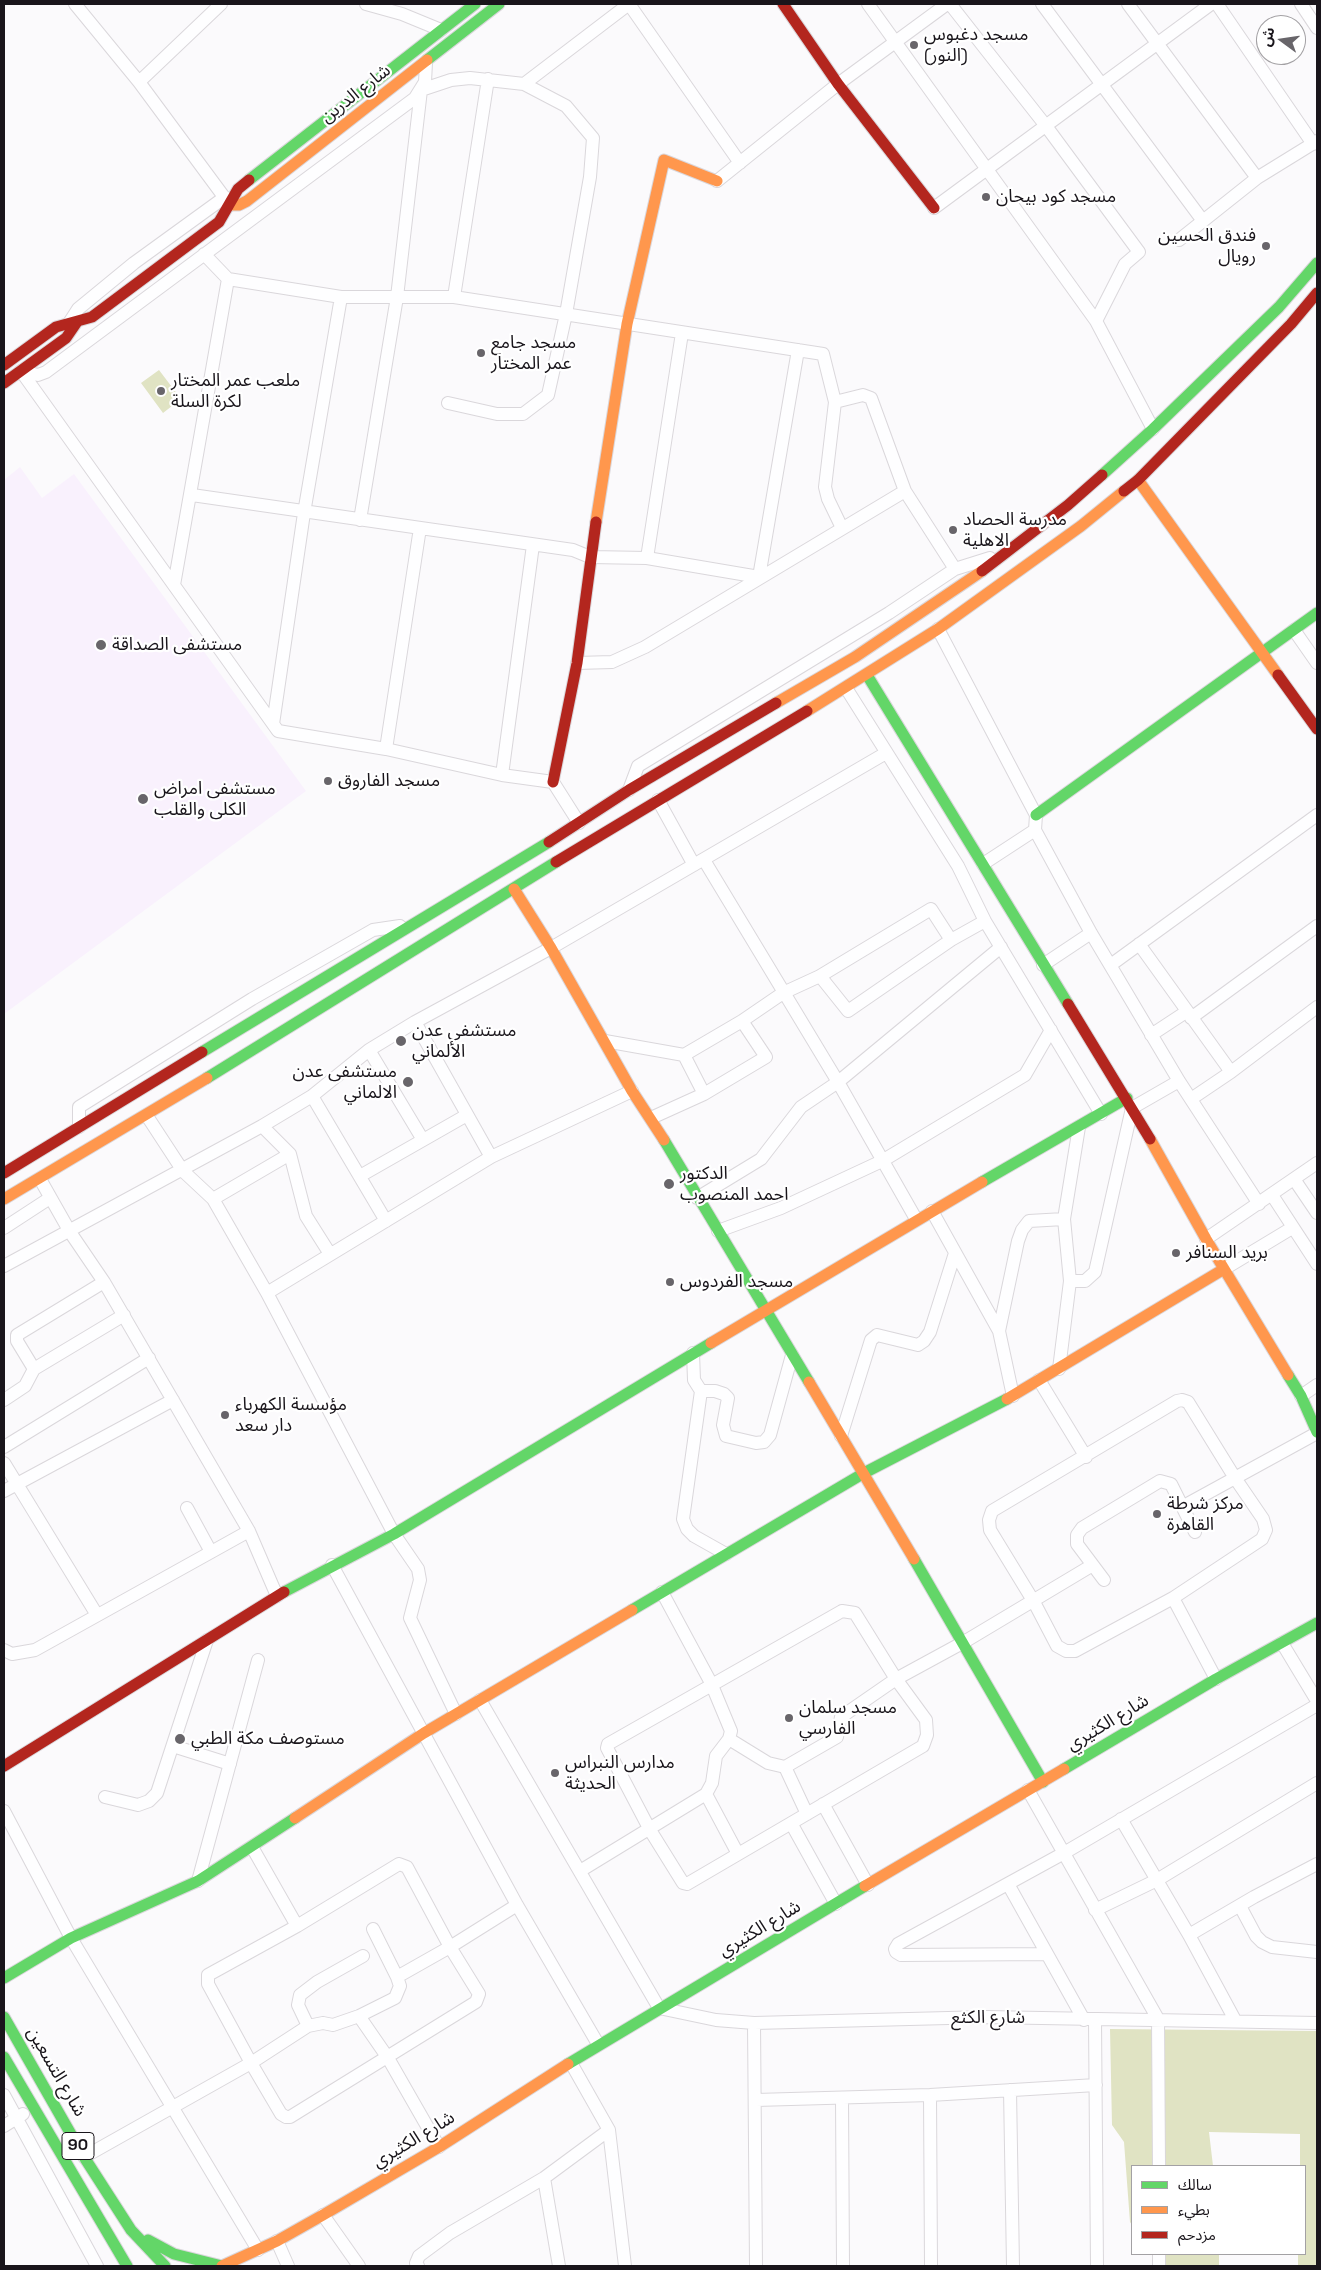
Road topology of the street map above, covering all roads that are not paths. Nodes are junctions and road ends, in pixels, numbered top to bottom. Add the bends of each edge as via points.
1 (75, 4) edge
2 (221, 4) edge
3 (366, 4) edge
4 (475, 4) edge
5 (499, 4) edge
6 (629, 4) edge
7 (783, 4) edge
8 (868, 4) edge
9 (948, 4) edge
10 (1042, 4) edge
11 (1128, 4) edge
12 (1211, 4) edge
13 (1217, 4) edge
14 (1301, 4) edge
15 (1316, 24) edge
16 (441, 30) junction
17 (894, 43) junction
18 (1158, 43) junction
19 (426, 63) junction
20 (488, 79) junction
21 (139, 82) junction
22 (1103, 83) junction
23 (524, 84) junction
24 (838, 84) junction
25 (421, 90) junction
26 (1046, 126) junction
27 (1315, 143) edge
28 (740, 163) junction
29 (987, 169) junction
30 (1257, 178) junction
31 (717, 181) joint
32 (228, 201) junction
33 (934, 208) joint
34 (1203, 220) junction
35 (1179, 240) dead end
36 (204, 254) junction
37 (1317, 263) edge
38 (228, 279) junction
39 (1317, 293) edge
40 (398, 296) junction
41 (341, 297) junction
42 (454, 297) junction
43 (566, 314) junction
44 (73, 322) junction
45 (1096, 322) junction
46 (627, 324) junction
47 (682, 333) junction
48 (798, 350) junction
49 (7, 363) edge
50 (21, 371) junction
51 (4, 383) edge
52 (835, 402) junction
53 (448, 403) dead end
54 (1153, 429) junction
55 (1138, 480) junction
56 (905, 491) junction
57 (192, 495) junction
58 (304, 513) junction
59 (360, 520) junction
60 (420, 528) junction
61 (842, 528) junction
62 (533, 545) junction
63 (1009, 552) junction
64 (590, 557) junction
65 (647, 558) junction
66 (955, 569) junction
67 (759, 577) junction
68 (174, 586) junction
69 (948, 596) junction
70 (958, 614) junction
71 (1315, 619) edge
72 (938, 629) junction
73 (1294, 630) junction
74 (1262, 654) junction
75 (577, 663) junction
76 (1317, 663) edge
77 (867, 675) junction
78 (846, 688) junction
79 (273, 724) junction
80 (1317, 729) edge
81 (386, 749) junction
82 (886, 753) junction
83 (502, 776) junction
84 (553, 782) junction
85 (629, 790) junction
86 (658, 800) junction
87 (1036, 815) junction
88 (1317, 815) edge
89 (579, 824) junction
90 (1035, 830) junction
91 (699, 862) junction
92 (983, 864) junction
93 (514, 889) junction
94 (985, 921) junction
95 (415, 924) junction
96 (1317, 926) edge
97 (1091, 933) junction
98 (951, 940) junction
99 (1139, 944) junction
100 (1001, 947) junction
101 (552, 948) junction
102 (1112, 964) junction
103 (1043, 965) junction
104 (820, 976) junction
105 (783, 993) junction
106 (1317, 1007) edge
107 (1188, 1015) junction
108 (742, 1021) junction
109 (415, 1022) junction
110 (1050, 1030) junction
111 (1151, 1034) junction
112 (604, 1041) junction
113 (369, 1050) junction
114 (684, 1054) junction
115 (1231, 1072) junction
116 (1178, 1081) junction
117 (838, 1082) junction
118 (632, 1091) junction
119 (704, 1094) junction
120 (312, 1096) junction
121 (1191, 1099) junction
122 (1129, 1103) junction
123 (1100, 1114) junction
124 (467, 1115) junction
125 (146, 1116) junction
126 (651, 1118) junction
127 (262, 1126) junction
128 (80, 1127) junction
129 (1079, 1127) junction
130 (423, 1140) junction
131 (290, 1154) junction
132 (491, 1157) junction
133 (882, 1161) junction
134 (1316, 1166) edge
135 (183, 1171) junction
136 (4, 1173) edge
137 (360, 1176) junction
138 (40, 1179) junction
139 (1294, 1179) junction
140 (1272, 1195) junction
141 (50, 1198) junction
142 (697, 1198) junction
143 (4, 1199) edge
144 (213, 1199) junction
145 (1259, 1204) junction
146 (932, 1211) junction
147 (1317, 1213) edge
148 (916, 1219) junction
149 (1064, 1219) junction
150 (386, 1220) junction
151 (4, 1228) edge
152 (1292, 1228) junction
153 (718, 1231) junction
154 (70, 1232) junction
155 (1206, 1239) junction
156 (955, 1253) junction
157 (330, 1254) junction
158 (1317, 1264) edge
159 (4, 1266) edge
160 (1224, 1269) junction
161 (1070, 1281) junction
162 (104, 1282) junction
163 (267, 1292) junction
164 (764, 1310) junction
165 (124, 1315) junction
166 (999, 1331) junction
167 (693, 1353) junction
168 (792, 1355) junction
169 (149, 1358) junction
170 (34, 1369) junction
171 (1059, 1369) junction
172 (1039, 1380) junction
173 (1317, 1385) edge
174 (701, 1391) junction
175 (1013, 1396) junction
176 (1301, 1396) junction
177 (4, 1400) edge
178 (173, 1400) junction
179 (1317, 1413) edge
180 (1317, 1433) edge
181 (841, 1436) junction
182 (4, 1447) edge
183 (1086, 1457) junction
184 (4, 1463) edge
185 (864, 1473) junction
186 (1234, 1478) junction
187 (16, 1485) junction
188 (4, 1491) edge
189 (1182, 1507) junction
190 (187, 1508) dead end
191 (249, 1531) junction
192 (1195, 1532) dead end
193 (394, 1534) junction
194 (211, 1552) junction
195 (726, 1554) junction
196 (332, 1565) junction
197 (1092, 1566) junction
198 (1104, 1580) dead end
199 (662, 1592) junction
200 (277, 1596) junction
201 (1173, 1598) junction
202 (1034, 1602) junction
203 (97, 1615) junction
204 (1317, 1623) edge
205 (206, 1640) junction
206 (964, 1642) junction
207 (1282, 1642) junction
208 (4, 1650) edge
209 (258, 1660) dead end
210 (896, 1679) junction
211 (1216, 1680) junction
212 (711, 1683) junction
213 (480, 1700) junction
214 (1317, 1703) edge
215 (456, 1714) junction
216 (424, 1733) junction
217 (729, 1739) junction
218 (172, 1746) junction
219 (230, 1764) junction
220 (4, 1766) edge
221 (785, 1767) junction
222 (1043, 1782) junction
223 (1317, 1783) edge
224 (1028, 1790) junction
225 (706, 1794) junction
226 (104, 1797) dead end
227 (823, 1804) junction
228 (4, 1811) edge
229 (807, 1814) junction
230 (1120, 1819) junction
231 (791, 1823) junction
232 (650, 1830) junction
233 (252, 1847) junction
234 (1064, 1853) junction
235 (738, 1854) junction
236 (1317, 1864) edge
237 (580, 1872) junction
238 (1157, 1880) junction
239 (198, 1881) junction
240 (1008, 1884) junction
241 (868, 1885) junction
242 (836, 1904) junction
243 (517, 1905) junction
244 (1240, 1906) junction
245 (1095, 1910) junction
246 (297, 1926) junction
247 (372, 1929) dead end
248 (1189, 1935) junction
249 (71, 1938) junction
250 (450, 1947) junction
251 (1317, 1952) edge
252 (1047, 1954) junction
253 (363, 1956) dead end
254 (397, 1976) junction
255 (4, 1978) edge
256 (659, 2008) junction
257 (359, 2016) junction
258 (4, 2017) edge
259 (1158, 2018) junction
260 (1089, 2020) junction
261 (1235, 2020) junction
262 (754, 2023) junction
263 (1317, 2023) edge
264 (308, 2026) junction
265 (598, 2044) junction
266 (4, 2058) edge
267 (388, 2058) junction
268 (251, 2062) junction
269 (571, 2063) junction
270 (1096, 2085) junction
271 (1010, 2090) junction
272 (4, 2095) edge
273 (930, 2095) junction
274 (842, 2098) junction
275 (756, 2100) junction
276 (32, 2106) junction
277 (173, 2106) junction
278 (17, 2118) junction
279 (4, 2126) edge
280 (609, 2130) junction
281 (439, 2147) junction
282 (84, 2157) junction
283 (1159, 2165) edge
284 (544, 2178) junction
285 (323, 2215) junction
286 (131, 2230) junction
287 (277, 2241) junction
288 (258, 2250) junction
289 (97, 2266) edge
290 (127, 2266) edge
291 (165, 2266) edge
292 (222, 2266) edge
293 (288, 2266) edge
294 (359, 2266) edge
295 (418, 2266) edge
296 (559, 2266) edge
297 (625, 2266) edge
298 (756, 2266) edge
299 (843, 2266) edge
300 (931, 2266) edge
301 (1013, 2266) edge
302 (1097, 2266) edge

1 - 21 street
2 - 21 street
3 - 16 street
4 - 16 main road, شارع الدرين
5 - 19 main road, شارع الدرين
6 - 23 street
6 - 28 street
7 - 24 main road
8 - 17 street
9 - 17 street
9 - 26 street
10 - 22 street
11 - 18 street
12 - 18 street
13 - 27 street
14 - 15 street
16 - 32 main road, شارع الدرين via 238,189
17 - 24 street
17 - 29 street
18 - 22 street
18 - 30 street
19 - 25 street
19 - 32 main road, شارع الدرين via 247,201 240,204
20 - 23 street
20 - 25 street via 460,79
20 - 42 street
21 - 32 street
22 - 26 street
22 - 34 street
23 - 43 street via 566,106 593,138 590,177
24 - 28 street
24 - 33 main road
25 - 36 street via 415,98
25 - 40 street
26 - 29 street
26 - 45 street via 1139,252 1125,264
27 - 30 street
28 - 31 street
29 - 33 street
29 - 45 street
30 - 34 street
31 - 46 main road via 664,160
32 - 44 street via 134,263 78,309
32 - 44 main road, شارع الدرين via 224,216 212,227 96,314
34 - 35 street
36 - 38 street
36 - 50 street via 46,372 38,375
37 - 54 main road via 1280,307
38 - 41 street
38 - 57 street
39 - 55 main road via 1291,324
40 - 41 street
40 - 42 street
40 - 59 street
41 - 58 street
42 - 43 street
43 - 46 street
43 - 53 street via 548,395 522,414 497,414
44 - 49 main road, شارع الدرين via 50,331
44 - 50 main road, شارع الدرين via 66,338
45 - 54 street
46 - 47 street
46 - 64 main road
47 - 48 street
47 - 65 street
48 - 52 street via 823,354
48 - 67 street
49 - 50 main road
50 - 51 main road, شارع الدرين
50 - 68 street
52 - 56 street via 863,395 871,398
52 - 61 street via 825,487
54 - 63 main road via 1068,506
55 - 70 main road via 1081,526
55 - 74 main road
56 - 61 street
56 - 66 street
57 - 58 street
57 - 68 street
58 - 59 street
58 - 79 street
59 - 60 street
60 - 62 street
60 - 81 street
61 - 67 street
62 - 64 street via 573,550
62 - 83 street
63 - 66 street
63 - 69 main road
64 - 65 street
64 - 75 main road
65 - 67 street
66 - 85 street via 890,613 638,766
67 - 75 street via 645,647 612,662
68 - 79 street
69 - 70 street
69 - 85 main road via 855,657
70 - 72 main road
71 - 73 main road
72 - 77 main road
72 - 87 street
73 - 74 main road
73 - 76 street
74 - 80 main road
74 - 87 main road
75 - 84 main road
77 - 78 main road
77 - 92 main road
78 - 82 street
78 - 86 main road
79 - 81 street via 278,731
81 - 83 street
82 - 91 street
82 - 94 street via 958,866
83 - 84 street
84 - 89 street
85 - 89 main road
86 - 91 street
86 - 93 main road
87 - 90 street
88 - 99 street
89 - 95 main road
90 - 92 street
90 - 97 street
91 - 101 street
91 - 105 street
92 - 103 main road
93 - 101 main road
93 - 125 main road
94 - 98 street
94 - 100 street
95 - 128 main road
95 - 128 street via 373,930 252,999 79,1106
96 - 107 street
97 - 102 street
97 - 103 street
98 - 104 street via 931,909
98 - 104 street via 848,1011
99 - 102 street
99 - 107 street
100 - 110 street
100 - 117 street
101 - 109 street
101 - 112 main road
102 - 111 street
103 - 122 main road
104 - 105 street
105 - 108 street
105 - 117 street
106 - 115 street
107 - 111 street
107 - 115 street
108 - 114 street
108 - 119 street via 766,1057
109 - 113 street
109 - 124 street
110 - 123 street
110 - 133 street via 1025,1075
111 - 116 street
112 - 114 street
112 - 118 main road
113 - 120 street
113 - 130 street
114 - 119 street
115 - 121 street
116 - 121 street
116 - 122 street
117 - 133 street
117 - 142 street via 801,1107 760,1159
118 - 126 main road
118 - 132 street
119 - 126 street
120 - 127 street
120 - 137 street
121 - 145 street
122 - 123 main road
122 - 155 main road
122 - 161 street via 1095,1272 1085,1281
123 - 129 main road
124 - 130 street
124 - 132 street
125 - 135 street
125 - 138 main road
126 - 142 main road
127 - 131 street
127 - 135 street
128 - 136 main road
129 - 146 main road
129 - 149 street
130 - 137 street
131 - 144 street
131 - 157 street via 306,1216
132 - 150 street
133 - 148 street
133 - 153 street via 781,1208
134 - 139 street
135 - 144 street
135 - 154 street
137 - 150 street
138 - 141 street
138 - 143 main road
139 - 140 street
139 - 147 street
140 - 145 street
140 - 152 street
141 - 151 street
141 - 154 street
142 - 153 main road
144 - 163 street
145 - 155 street
146 - 148 main road
146 - 156 street
148 - 164 main road
149 - 161 street
149 - 166 street via 1029,1221 1022,1230
150 - 157 street
152 - 158 street
152 - 160 street
153 - 164 main road
154 - 159 street
154 - 162 street
155 - 160 main road
156 - 166 street
156 - 181 street via 930,1332 924,1341 918,1345 877,1335 871,1340
157 - 163 street
160 - 171 main road
160 - 176 main road
161 - 171 street
162 - 165 street
162 - 170 street via 17,1335 17,1341
163 - 193 street
164 - 167 main road
164 - 168 main road
165 - 169 street
165 - 170 street
166 - 175 street
167 - 174 street via 694,1380
167 - 193 main road
168 - 174 street via 770,1435 764,1442 726,1436 723,1425 728,1398 715,1391
168 - 181 main road
169 - 178 street
169 - 182 street
170 - 177 street via 25,1386
171 - 172 main road
172 - 175 main road
172 - 183 street
173 - 176 street
174 - 195 street via 683,1519 687,1530 694,1536
175 - 185 main road
176 - 179 main road
176 - 180 main road
178 - 187 street
178 - 191 street
180 - 186 street
181 - 185 main road
183 - 186 street via 1182,1400 1188,1402
183 - 202 street via 992,1511 990,1530
184 - 187 street
185 - 195 main road
185 - 206 main road
186 - 189 street
186 - 201 street via 1263,1519 1266,1530 1262,1539
187 - 188 street
187 - 203 street
189 - 192 street
189 - 197 street via 1171,1484 1160,1481 1082,1528 1077,1535 1077,1544
190 - 194 street
191 - 194 street
191 - 200 street
193 - 196 main road
193 - 215 street via 418,1568 417,1599 410,1618
194 - 203 street
195 - 199 main road
196 - 200 main road
196 - 216 street
197 - 198 street
197 - 202 street
199 - 212 street
199 - 213 main road
200 - 205 main road
201 - 202 street via 1075,1651 1066,1651 1058,1646
201 - 211 street
202 - 206 street
203 - 208 street via 35,1650 12,1654
204 - 207 main road, شارع الكثيري
205 - 218 street
205 - 220 main road
206 - 210 street
206 - 222 main road
207 - 211 main road, شارع الكثيري
207 - 214 street
209 - 219 street
210 - 212 street via 854,1613 842,1611
210 - 221 street via 842,1717 837,1737
210 - 227 street via 926,1720 927,1735 923,1746
211 - 222 main road, شارع الكثيري
212 - 217 street via 731,1730
212 - 232 street via 608,1744 607,1748
213 - 215 main road
213 - 237 street
214 - 230 street
215 - 216 main road
216 - 233 main road
216 - 243 street
217 - 221 street via 768,1763
217 - 225 street via 716,1756 712,1783
218 - 219 street
218 - 226 street via 157,1793 149,1801 138,1805
219 - 239 street
221 - 229 street
222 - 224 main road, شارع الكثيري
223 - 238 street
224 - 234 street
224 - 241 main road, شارع الكثيري
225 - 232 street
225 - 235 street
227 - 229 street
227 - 241 street
228 - 249 street
229 - 231 street
230 - 234 street
230 - 238 street
231 - 235 street
231 - 242 street
232 - 235 street via 683,1883 687,1884
232 - 237 street
233 - 239 main road
233 - 246 street
234 - 240 street
234 - 245 street
236 - 244 street
237 - 256 street
238 - 245 street
238 - 248 street
239 - 249 main road
240 - 252 street
240 - 252 street via 898,1944 896,1952 901,1955
241 - 242 main road, شارع الكثيري
242 - 256 main road, شارع الكثيري
243 - 250 street
243 - 265 street
244 - 248 street
244 - 251 street via 1262,1942 1272,1947
245 - 259 street
246 - 250 street via 399,1864 407,1867
246 - 268 street via 208,1975 208,1984
247 - 254 street
248 - 261 street
249 - 255 main road
249 - 277 street
250 - 254 street
250 - 267 street via 479,1994 476,2002
252 - 260 street
253 - 264 street via 316,1982 300,1995 298,2005
254 - 257 street via 400,1986 394,1998
256 - 262 street, شارع الكثع via 716,2020
256 - 265 main road, شارع الكثيري
257 - 264 street via 333,2025
257 - 267 street
258 - 282 main road, شارع التسعين / 90
259 - 260 street, شارع الكثع
259 - 261 street, شارع الكثع
259 - 283 street
260 - 262 street, شارع الكثع via 987,2017
260 - 270 street
261 - 263 street, شارع الكثع
262 - 275 street
264 - 268 street
265 - 269 main road, شارع الكثيري
266 - 276 main road, 90
267 - 268 street via 290,2118 281,2114
267 - 281 street
268 - 277 street
269 - 280 street
269 - 281 main road, شارع الكثيري
270 - 271 street
270 - 302 street
271 - 273 street
271 - 301 street
272 - 278 street
273 - 274 street
273 - 300 street
274 - 275 street
274 - 299 street
275 - 298 street
276 - 278 street
276 - 290 main road, 90
277 - 282 street
277 - 288 street
278 - 279 street
278 - 289 street
280 - 284 street
280 - 297 street
281 - 285 main road, شارع الكثيري
282 - 286 main road, شارع التسعين / 90
284 - 295 street via 450,2233 419,2256
284 - 296 street
285 - 287 main road, شارع الكثيري
285 - 294 street
286 - 291 main road, شارع التسعين / 90
286 - 292 main road via 174,2254
287 - 288 main road, شارع الكثيري
287 - 293 street
288 - 292 main road, شارع الكثيري

